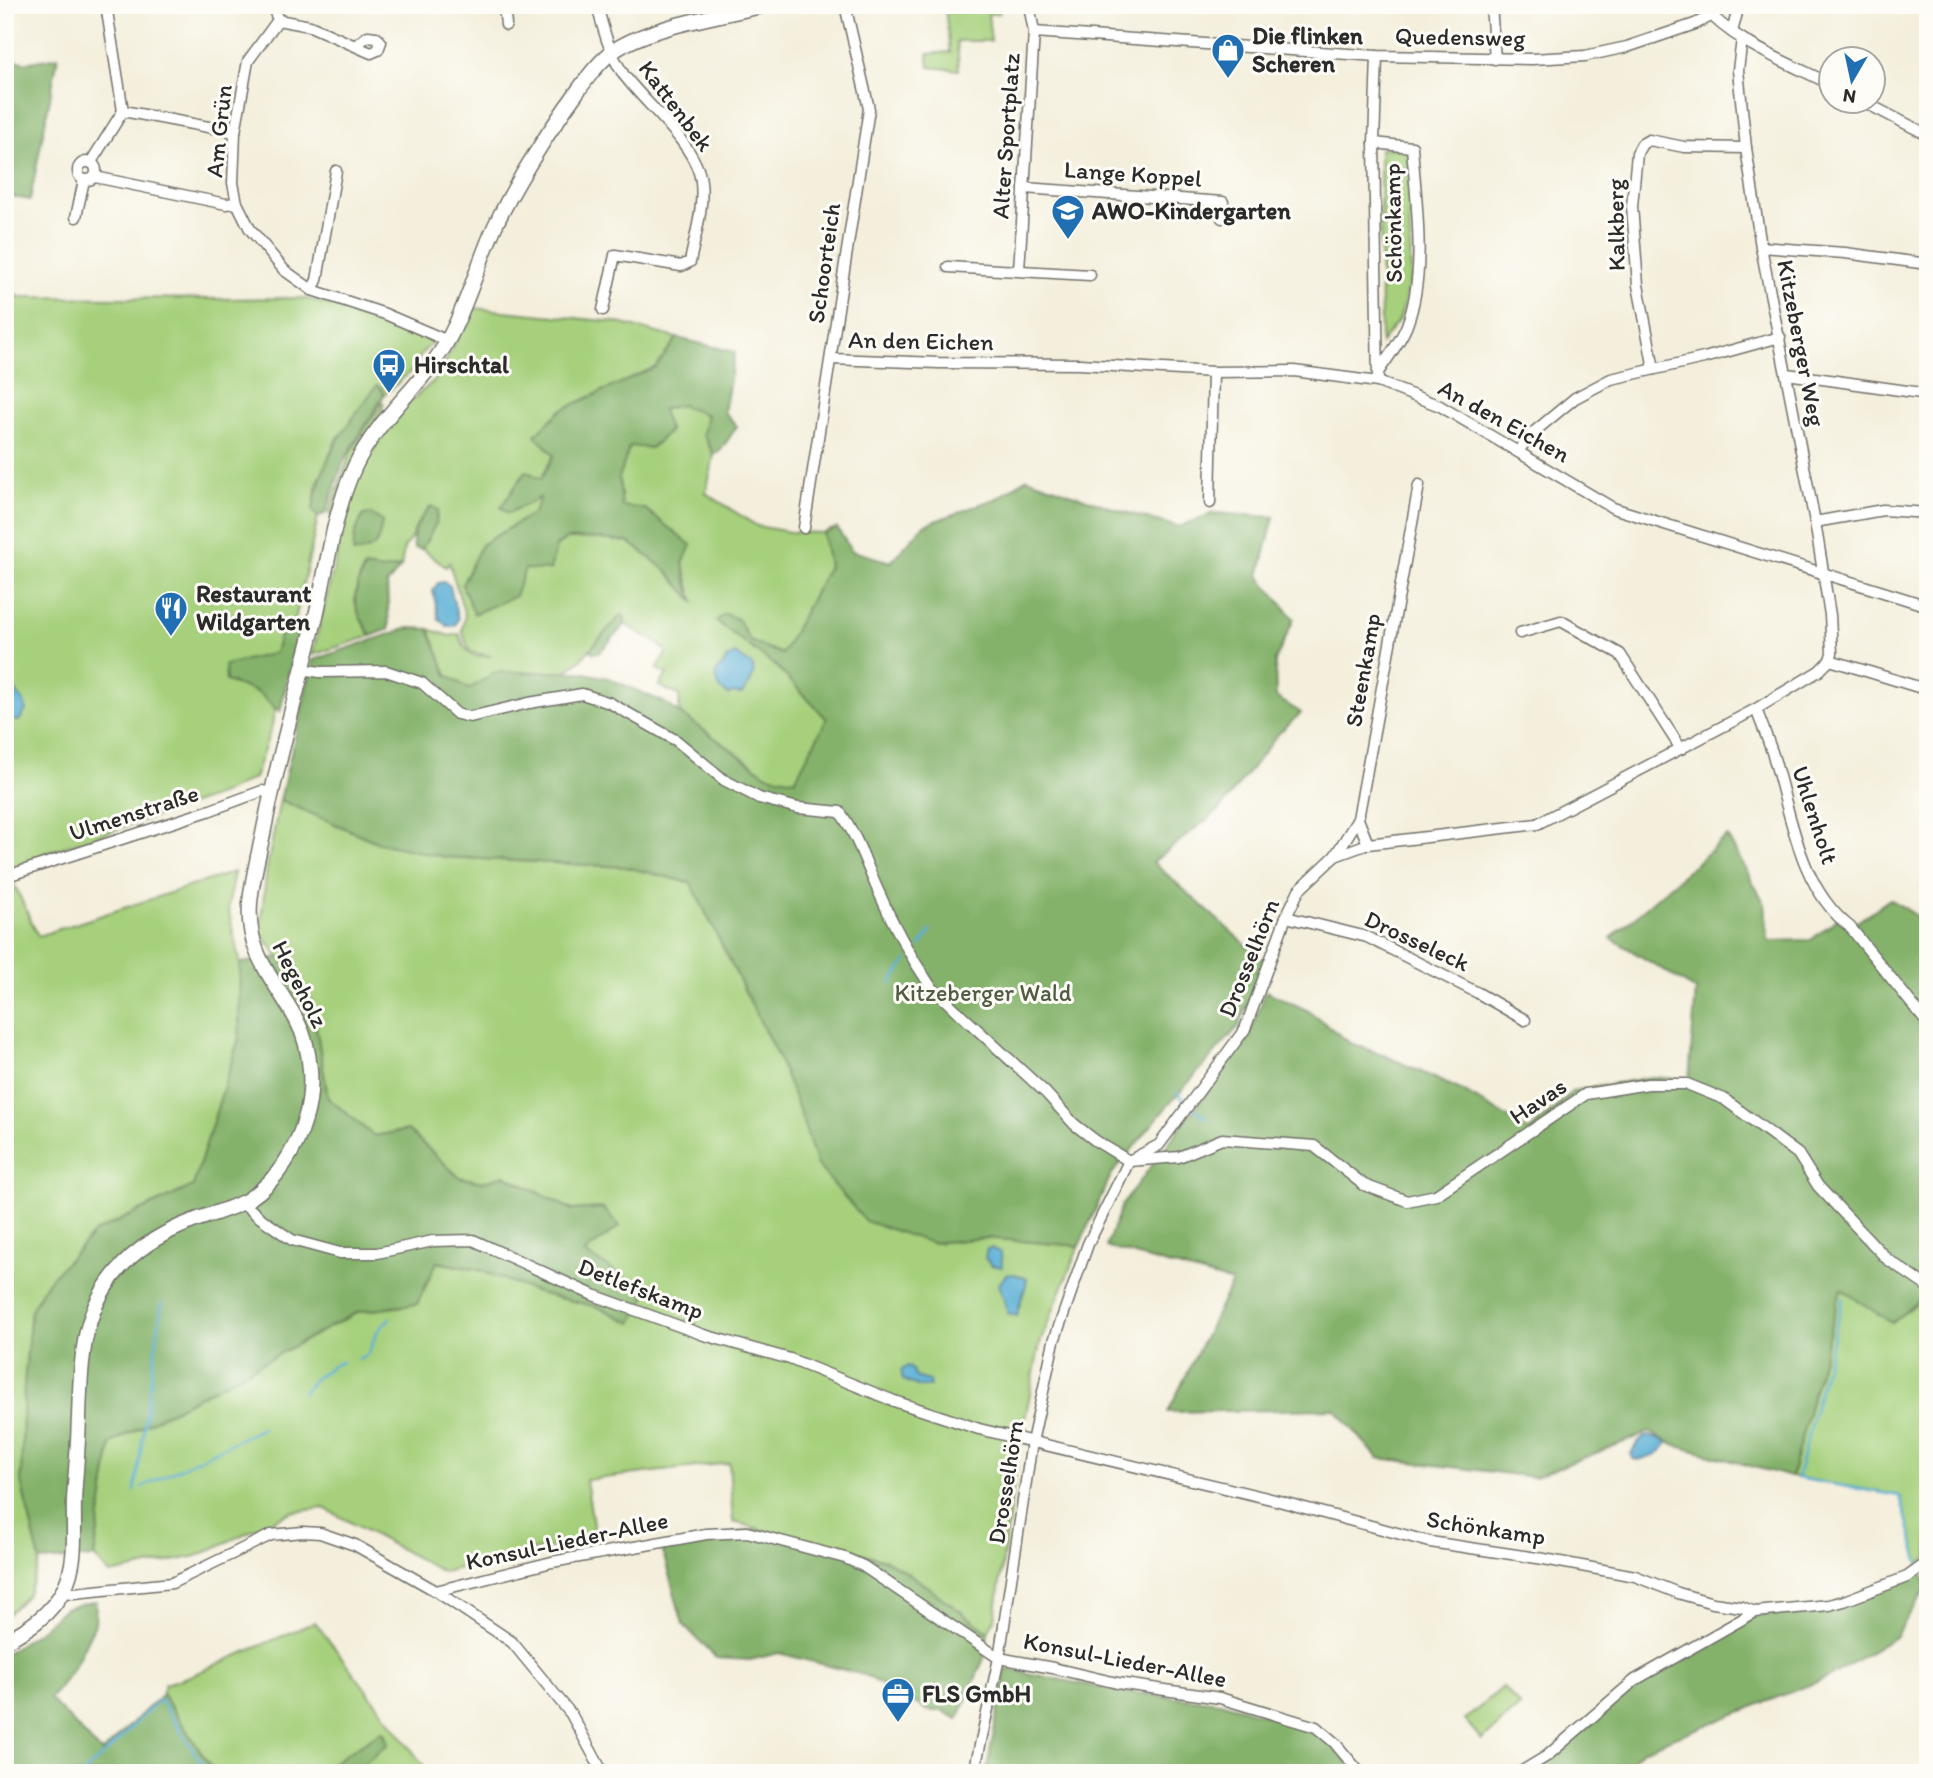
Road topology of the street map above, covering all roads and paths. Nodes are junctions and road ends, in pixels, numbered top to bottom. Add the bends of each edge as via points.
1 (106, 5) edge
2 (272, 5) edge
3 (504, 5) edge
4 (597, 5) edge
5 (765, 5) edge
6 (845, 5) edge
7 (1029, 5) edge
8 (1491, 5) edge
9 (1702, 5) edge
10 (1739, 5) edge
11 (1711, 16) junction
12 (278, 20) junction
13 (506, 26) dead end
14 (1034, 32) junction
15 (1737, 35) junction
16 (355, 46) dead end
17 (613, 52) junction
18 (1377, 56) junction
19 (1495, 59) junction
20 (1818, 78) edge
21 (123, 111) junction
22 (1888, 114) edge
23 (235, 132) junction
24 (1928, 135) edge
25 (1374, 143) junction
26 (1746, 148) junction
27 (91, 162) junction
28 (335, 171) dead end
29 (90, 178) junction
30 (1024, 188) junction
31 (237, 202) junction
32 (76, 217) dead end
33 (1222, 218) dead end
34 (1760, 247) junction
35 (1927, 266) edge
36 (948, 267) dead end
37 (1019, 270) junction
38 (1090, 275) dead end
39 (312, 290) junction
40 (603, 310) dead end
41 (1780, 337) junction
42 (448, 341) junction
43 (831, 359) junction
44 (1654, 369) junction
45 (1213, 372) junction
46 (1787, 374) junction
47 (1379, 377) junction
48 (1928, 394) edge
49 (1518, 452) junction
50 (1419, 485) dead end
51 (1210, 503) dead end
52 (1928, 513) edge
53 (1815, 522) junction
54 (804, 528) dead end
55 (1824, 576) junction
56 (1928, 606) edge
57 (1520, 634) dead end
58 (1831, 657) junction
59 (302, 669) junction
60 (1928, 690) edge
61 (1756, 709) junction
62 (1681, 750) junction
63 (271, 793) junction
64 (1358, 819) junction
65 (1368, 845) junction
66 (1335, 856) junction
67 (10, 875) dead end
68 (1286, 917) junction
69 (1525, 1020) dead end
70 (1928, 1024) edge
71 (1129, 1161) junction
72 (243, 1203) junction
73 (1928, 1287) edge
74 (1032, 1442) junction
75 (1928, 1562) edge
76 (62, 1591) junction
77 (436, 1591) junction
78 (1755, 1612) junction
79 (5, 1641) edge
80 (999, 1658) junction
81 (603, 1773) edge
82 (974, 1773) edge
83 (1360, 1773) edge
84 (1519, 1773) edge

1 - 21 street
2 - 12 street
3 - 13 street
4 - 17 street
5 - 17 street via 660,31
6 - 43 street, Schoorteich via 869,109
7 - 14 street, Alter Sportplatz
8 - 19 street
9 - 11 street
10 - 15 street, Kitzeberger Weg
11 - 15 street
11 - 19 street, Quedensweg via 1599,53
12 - 16 street via 310,26
12 - 23 street, Am Grün via 248,61
14 - 18 street, Quedensweg
14 - 30 street, Alter Sportplatz
15 - 20 street
15 - 26 street, Kitzeberger Weg
17 - 40 street, Kattenbek via 622,72 697,166 701,202 690,262 681,266 615,255
17 - 42 street, Hegeholz via 555,123 497,222
18 - 19 street, Quedensweg
18 - 25 street, Schönkamp
21 - 23 street
21 - 27 street
22 - 24 street
23 - 31 street, Am Grün
25 - 47 street, Schönkamp
25 - 47 street, Schönkamp via 1412,146 1417,219 1418,280 1407,326
26 - 34 street, Kitzeberger Weg
26 - 44 street, Kalkberg via 1649,141 1637,153 1632,206 1638,285
27 - 29 street via 97,169
27 - 29 street via 80,166 78,174
28 - 39 street
29 - 31 street via 226,204
29 - 32 street
30 - 33 street, Lange Koppel via 1223,202
30 - 37 street, Alter Sportplatz
31 - 39 street, Am Grün via 266,249 284,270
34 - 35 street via 1844,253
34 - 41 street, Kitzeberger Weg
36 - 37 street
37 - 38 street
39 - 42 street, Am Grün
41 - 44 street
41 - 46 street, Kitzeberger Weg
42 - 59 street, Hegeholz via 374,432 350,479
43 - 45 street, An den Eichen
43 - 54 street, Schoorteich
44 - 49 street via 1611,379 1575,398 1529,436
45 - 47 street, An den Eichen
45 - 51 street
46 - 48 street
46 - 53 street, Kitzeberger Weg
47 - 49 street, An den Eichen via 1440,405
49 - 55 street, An den Eichen via 1612,508
50 - 64 street, Steenkamp
52 - 53 street via 1883,510
53 - 55 street, Kitzeberger Weg
55 - 56 street, An den Eichen
55 - 58 street, Kitzeberger Weg
57 - 62 street via 1561,621 1620,654
58 - 60 street
58 - 61 street, Drosselhörn via 1819,671
59 - 63 street, Hegeholz
59 - 71 street via 386,671 422,683 457,714 470,717 582,694 610,703 677,741 724,780 758,798 840,812 931,987 1074,1124
61 - 62 street, Drosselhörn
61 - 70 street, Uhlenholt via 1797,843 1821,894
62 - 65 street, Drosselhörn via 1537,824
63 - 67 street, Ulmenstraße via 262,792
63 - 72 street, Hegeholz via 253,885 251,929 261,964 298,1022 308,1055 310,1084 308,1112 289,1158
64 - 65 street
64 - 66 street, Steenkamp
65 - 66 street, Drosselhörn
66 - 68 street, Drosselhörn via 1299,890
68 - 69 street, Drosseleck via 1367,937
68 - 71 street, Drosselhörn via 1245,1029 1159,1145
71 - 73 street, Havas via 1178,1157 1222,1139 1314,1146 1364,1185 1407,1201 1436,1195 1586,1094 1648,1084 1687,1084 1724,1100 1798,1154 1818,1186 1887,1259
71 - 74 street, Drosselhörn via 1088,1244 1054,1341
72 - 74 street, Detlefskamp via 292,1240 340,1253 377,1253 433,1241 473,1240 593,1295 692,1331 790,1359 979,1429
72 - 76 street, Hegeholz via 151,1239 116,1270 95,1305 82,1357 74,1550
74 - 78 street, Schönkamp via 1430,1542 1635,1576 1697,1600
74 - 80 street, Drosselhörn
75 - 78 street, Schönkamp via 1907,1577 1844,1601
76 - 77 street via 172,1583 271,1535 303,1532 355,1545
76 - 79 street, Hegeholz via 39,1621
77 - 80 street, Konsul-Lieder-Allee via 552,1562 706,1534 747,1532 863,1566
77 - 81 street via 512,1642 571,1714
78 - 84 street via 1635,1680 1548,1756
80 - 82 street, Drosselhörn
80 - 83 street, Konsul-Lieder-Allee via 1117,1683 1220,1698 1316,1727

